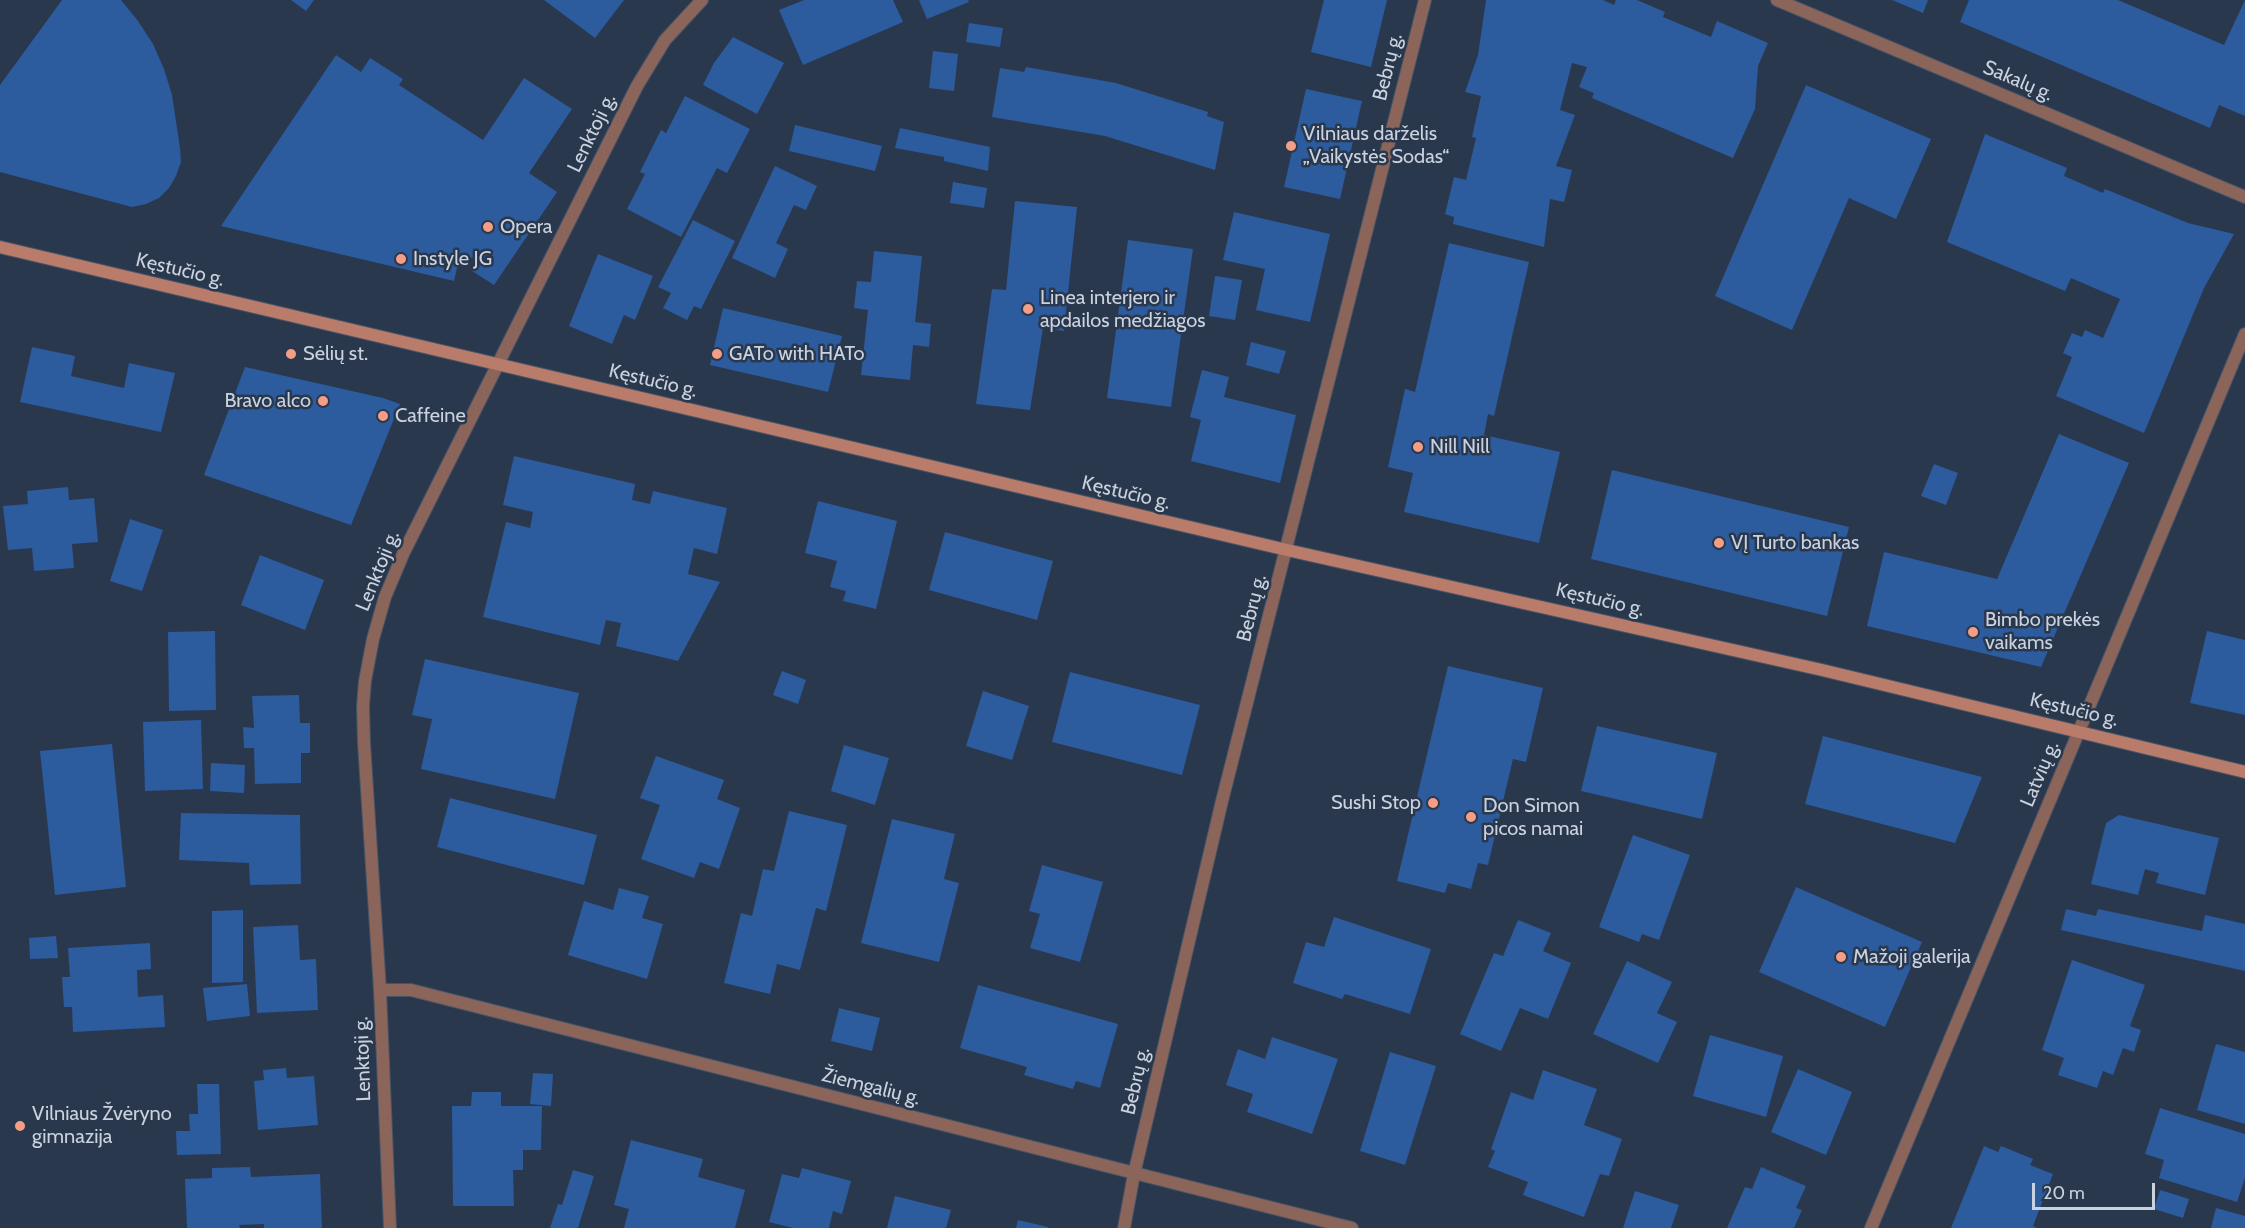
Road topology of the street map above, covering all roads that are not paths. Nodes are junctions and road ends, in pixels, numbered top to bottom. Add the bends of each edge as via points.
1 (702, 0) edge
2 (1425, 0) edge
3 (1777, 0) edge
4 (2245, 197) edge
5 (0, 247) edge
6 (2245, 334) edge
7 (499, 365) junction
8 (1287, 550) junction
9 (2079, 731) junction
10 (2245, 771) edge
11 (380, 990) junction
12 (1134, 1174) junction
13 (390, 1228) edge
14 (1124, 1228) edge
15 (1352, 1228) edge
16 (1871, 1228) edge

1 - 7 street, Lenktoji g. via 665,40 637,86
2 - 8 street, Bebrų g.
3 - 4 street, Sakalų g.
5 - 7 main road, Kęstučio g.
6 - 9 street, Latvių g.
7 - 8 main road, Kęstučio g.
7 - 11 street, Lenktoji g. via 404,552 373,639 365,681 363,743
8 - 9 main road, Kęstučio g.
8 - 12 street, Bebrų g. via 1222,801
9 - 10 main road, Kęstučio g.
9 - 16 street, Latvių g.
11 - 12 street, Žiemgalių g. via 411,990
11 - 13 street, Lenktoji g.
12 - 14 street, Bebrų g.
12 - 15 street, Žiemgalių g.

